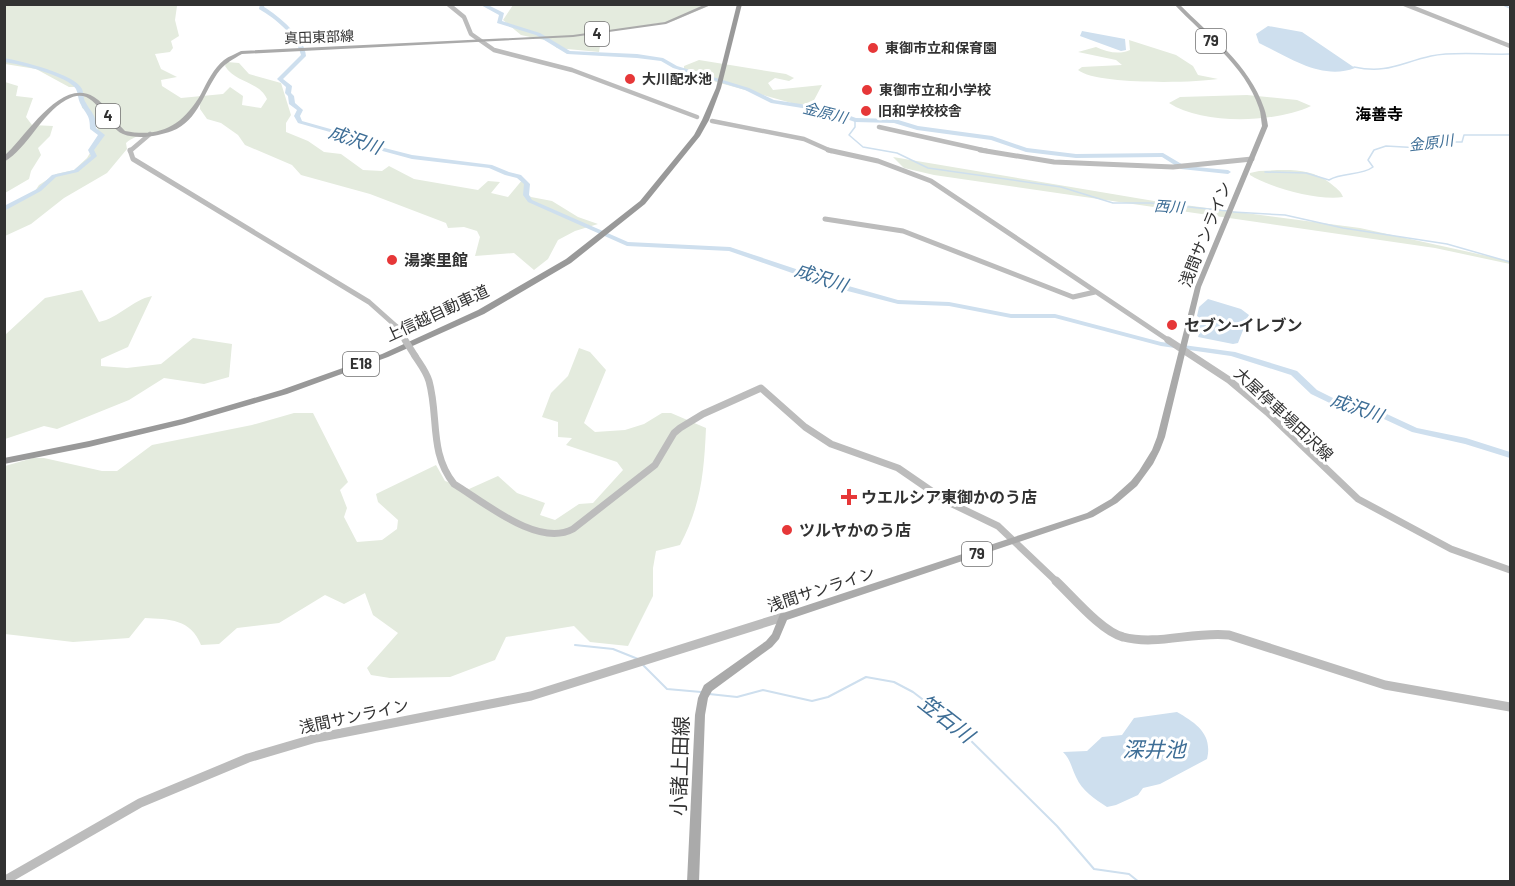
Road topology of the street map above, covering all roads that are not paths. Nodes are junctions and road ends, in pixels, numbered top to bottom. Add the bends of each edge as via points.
1 (448, 4) edge
2 (711, 4) edge
3 (735, 4) edge
4 (740, 4) edge
5 (1176, 4) edge
6 (1404, 4) edge
7 (484, 42) junction
8 (1510, 46) edge
9 (721, 76) junction
10 (697, 117) dead end
11 (712, 121) dead end
12 (879, 127) dead end
13 (150, 134) junction
14 (1252, 159) junction
15 (4, 160) edge
16 (825, 219) dead end
17 (1095, 292) junction
18 (1181, 346) junction
19 (102, 439) junction
20 (4, 455) edge
21 (4, 461) edge
22 (1015, 540) junction
23 (1510, 570) edge
24 (783, 617) junction
25 (1510, 707) edge
26 (4, 881) edge
27 (693, 882) edge

1 - 7 street via 464,17 471,34
2 - 7 main road, 真田東部線 / 4 via 673,21 649,26
3 - 9 highway, 上信越自動車道 / E18
4 - 9 highway, 上信越自動車道 / E18
5 - 14 main road, 浅間サンライン / 79 via 1246,77 1259,96 1265,126
6 - 8 street
7 - 10 street via 502,53 573,70
7 - 13 main road, 真田東部線 / 4 via 250,52 229,57 186,120 169,130
9 - 19 highway, 上信越自動車道 / E18 via 704,123 681,159 652,193 563,263 494,304 394,351 241,406
11 - 17 street, 大屋停車場田沢線 via 804,139 833,152 932,181
12 - 14 street via 1045,161 1179,167
13 - 15 main road, 真田東部線 / 4 via 123,132 89,96 74,94 59,101
13 - 22 street, bridge via 130,150 133,159 369,302 397,327 429,380 439,460 445,475 534,532 556,535 573,530 655,465 680,428 761,388 831,444 898,468 946,501 998,526
14 - 18 main road, 浅間サンライン / 79 via 1200,279
16 - 17 street via 903,231 1073,297
17 - 18 street, 大屋停車場田沢線
18 - 22 main road, 浅間サンライン / 79 via 1160,442 1140,478 1119,498 1090,515
18 - 23 street, 大屋停車場田沢線 via 1240,389 1358,499 1450,549
19 - 20 highway, 上信越自動車道 / E18
19 - 21 highway, 上信越自動車道 / E18
22 - 24 main road, 浅間サンライン / 79
22 - 25 street via 1096,620 1120,637 1148,640 1210,633 1229,635 1355,678
24 - 26 street, 浅間サンライン via 544,692 303,742 231,763 118,813
24 - 27 main road, 小諸上田線 via 770,644 704,695

